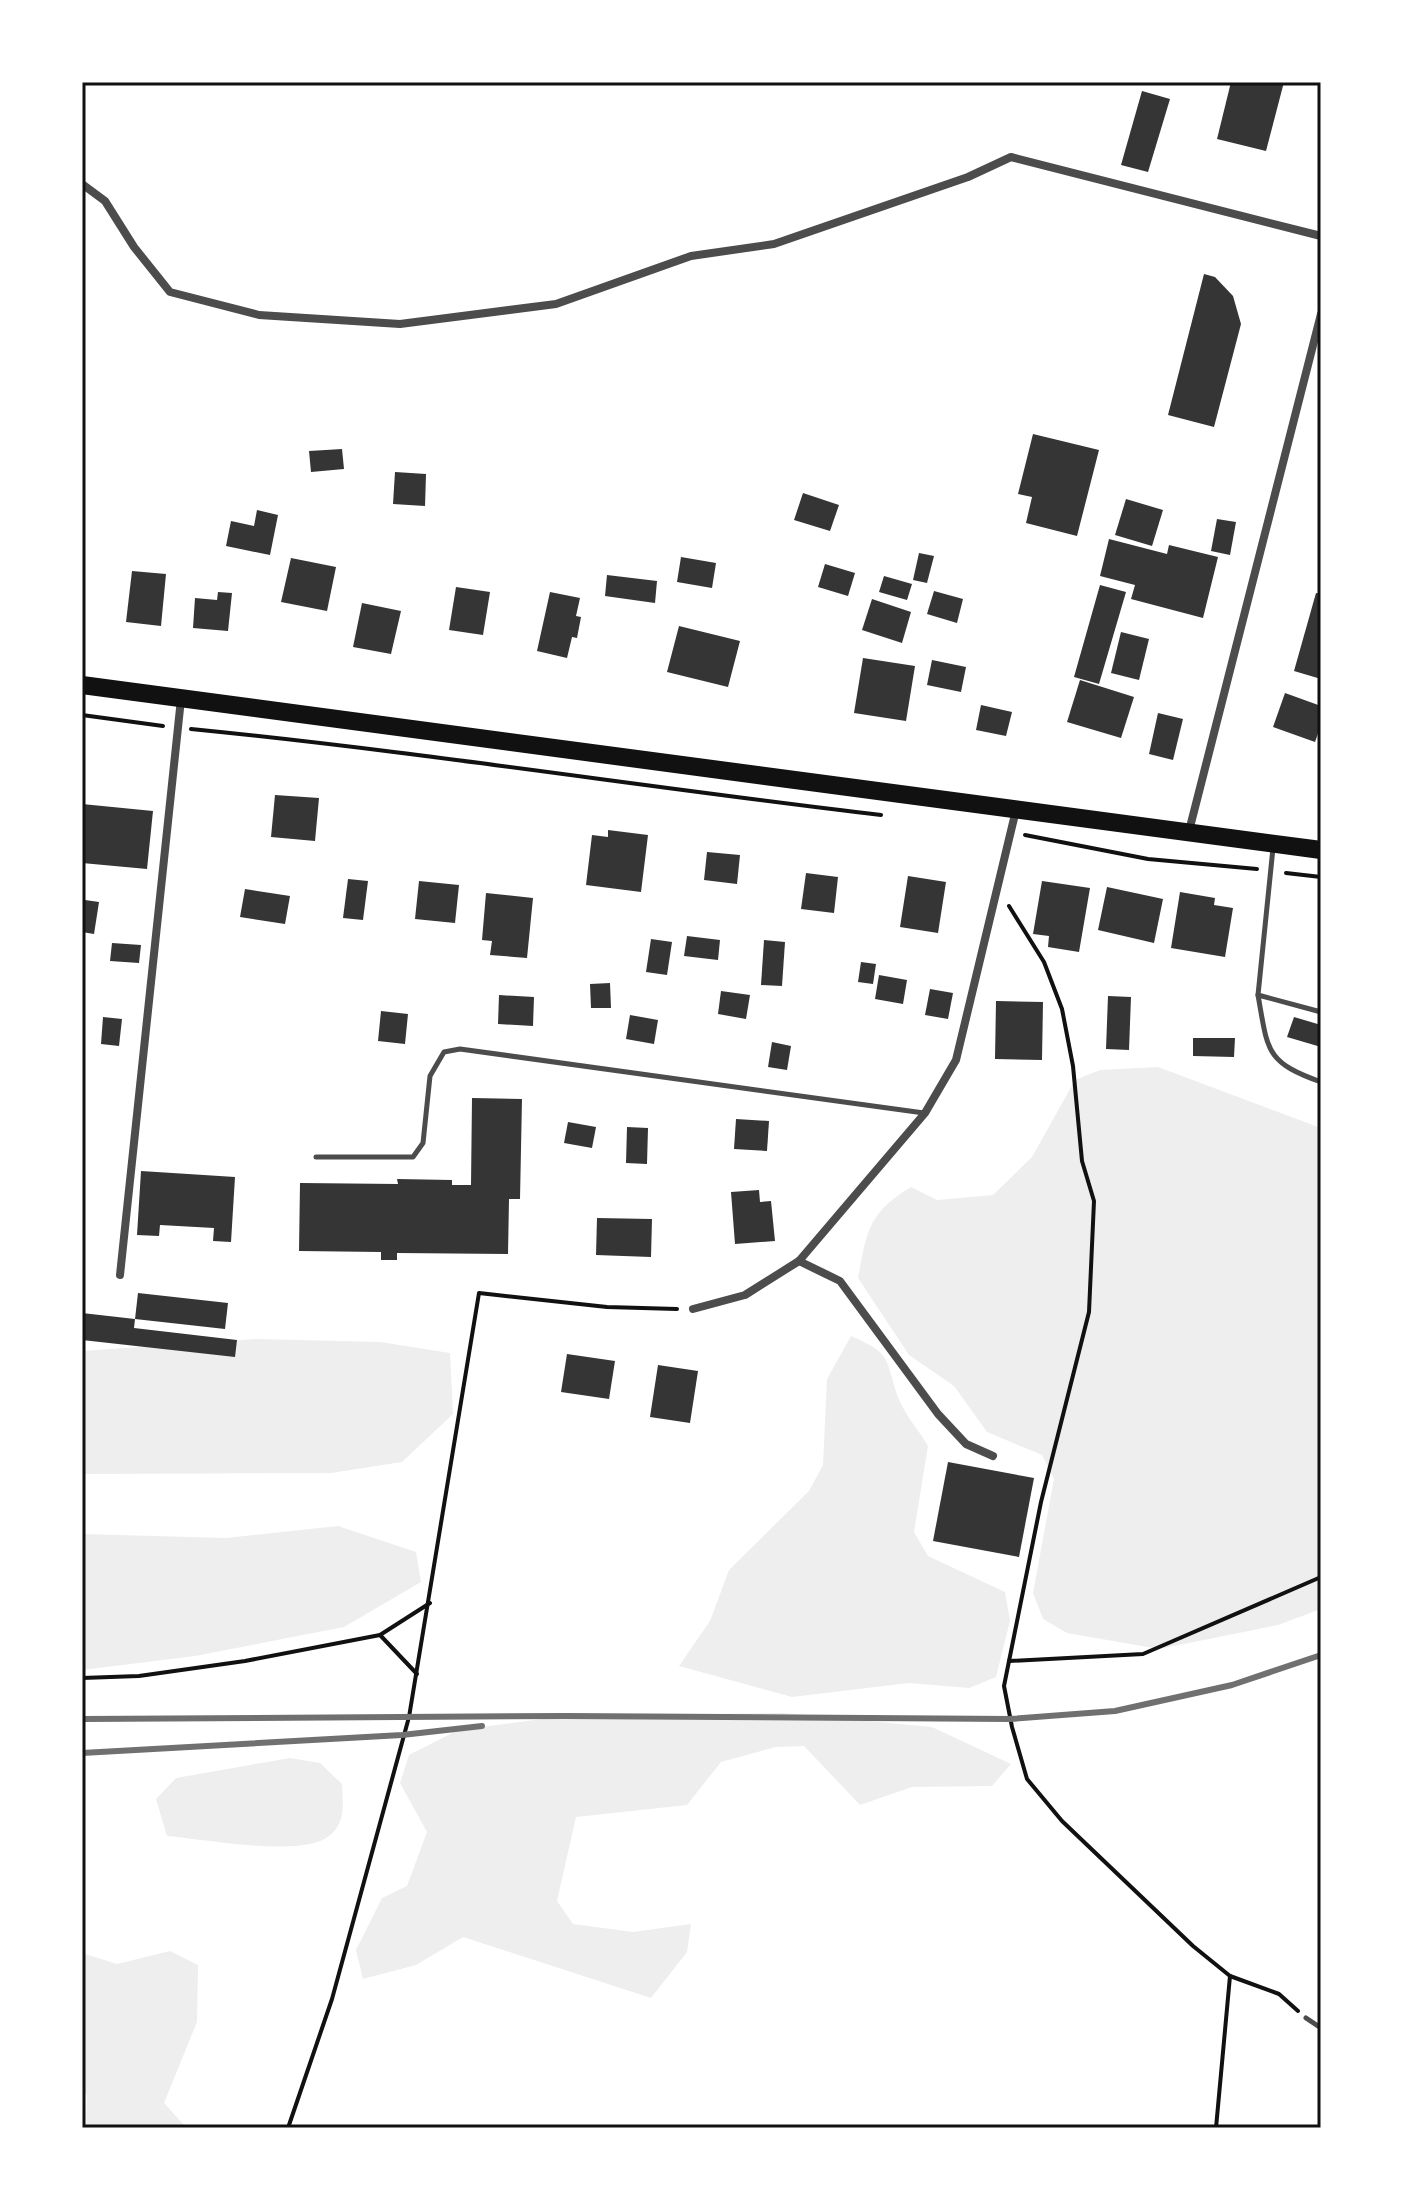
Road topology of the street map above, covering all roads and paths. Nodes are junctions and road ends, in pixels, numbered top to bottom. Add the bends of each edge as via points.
1 (82, 184) edge
2 (1321, 236) edge
3 (1321, 314) edge
4 (82, 685) edge
5 (181, 698) junction
6 (82, 715) edge
7 (178, 728) junction
8 (1016, 809) junction
9 (894, 816) dead end
10 (1010, 832) junction
11 (1189, 832) junction
12 (1274, 843) junction
13 (1321, 850) edge
14 (1270, 870) junction
15 (1321, 877) edge
16 (998, 886) junction
17 (1258, 995) junction
18 (1321, 1012) edge
19 (1321, 1082) edge
20 (925, 1113) junction
21 (316, 1157) dead end
22 (799, 1261) junction
23 (120, 1275) dead end
24 (693, 1309) joint
25 (993, 1456) dead end
26 (1321, 1577) edge
27 (430, 1603) junction
28 (380, 1635) junction
29 (1009, 1661) junction
30 (417, 1674) junction
31 (82, 1678) edge
32 (1230, 1976) junction
33 (1306, 2018) joint
34 (1321, 2028) edge
35 (288, 2128) edge
36 (1216, 2128) edge

1 - 2 street via 105,201 170,292 259,315 400,324 556,304 691,256 774,244 1011,157
3 - 11 street
4 - 5 main road
5 - 7 street
5 - 8 main road
6 - 7 path
7 - 9 path via 335,743
7 - 23 street
8 - 10 street
8 - 11 main road
10 - 14 path via 1148,859
10 - 16 street
11 - 12 main road
12 - 13 main road
12 - 14 lane
14 - 15 path
14 - 17 lane
16 - 20 street via 956,1060
16 - 29 path via 1044,962 1062,1009 1082,1161 1094,1201 1089,1312 1041,1502
17 - 18 lane
17 - 19 lane via 1274,1056 1286,1070
20 - 21 lane via 460,1049 444,1052 430,1076 423,1143 413,1157
20 - 22 street
22 - 24 street via 745,1295
22 - 25 street via 840,1281 938,1414 966,1444
24 - 27 path via 607,1307 479,1293
26 - 29 path via 1143,1654
27 - 28 path
27 - 30 path
28 - 30 path
28 - 31 path via 245,1661
29 - 32 path via 1004,1686 1027,1779 1062,1821
30 - 35 path via 332,1999
32 - 33 path via 1279,1994
32 - 36 path
33 - 34 lane

